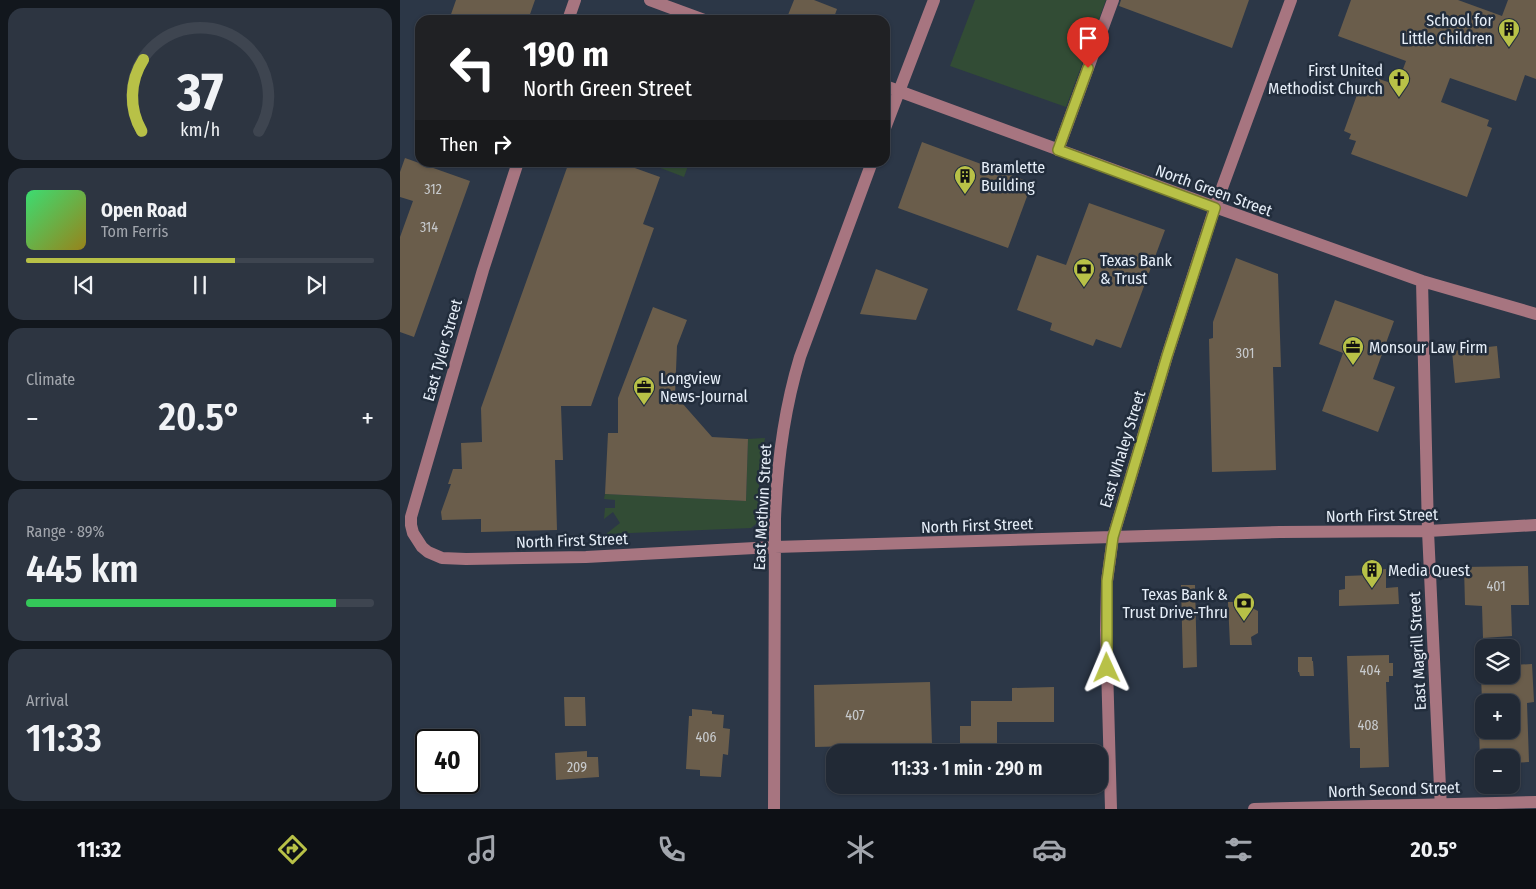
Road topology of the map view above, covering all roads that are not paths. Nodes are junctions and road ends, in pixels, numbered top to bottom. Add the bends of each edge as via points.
1 (576, 0) edge
2 (650, 0) edge
3 (934, 0) edge
4 (1113, 0) edge
5 (1291, 0) edge
6 (570, 15) edge
7 (690, 15) edge
8 (890, 88) edge
9 (899, 91) junction
10 (890, 115) edge
11 (1058, 150) junction
12 (516, 167) edge
13 (870, 167) edge
14 (1215, 208) junction
15 (1422, 281) junction
16 (1536, 314) edge
17 (1536, 525) edge
18 (1428, 531) junction
19 (1113, 537) junction
20 (422, 547) joint
21 (775, 547) junction
22 (1536, 802) edge
23 (1441, 806) edge
24 (774, 809) edge
25 (1111, 809) edge
26 (1254, 809) edge

1 - 6 street
2 - 7 street
3 - 9 street
4 - 11 street
5 - 14 street, East Whaley Street
8 - 9 street, North Green Street
9 - 10 street
9 - 11 street, North Green Street
11 - 14 street, North Green Street
12 - 20 street, East Tyler Street via 482,270 411,517 413,533
13 - 21 street, East Methvin Street via 792,385 778,458
14 - 15 street, North Green Street
14 - 19 street, East Whaley Street
15 - 16 street, North Green Street
15 - 18 street, East Magrill Street
17 - 18 street, North First Street
18 - 19 street, North First Street
18 - 23 street, East Magrill Street
19 - 21 street, North First Street
19 - 25 street, East Whaley Street via 1107,581 1106,630
20 - 21 street, North First Street via 442,558 466,559 586,557
21 - 24 street, East Methvin Street
22 - 23 street, North Second Street
23 - 26 street, North Second Street

